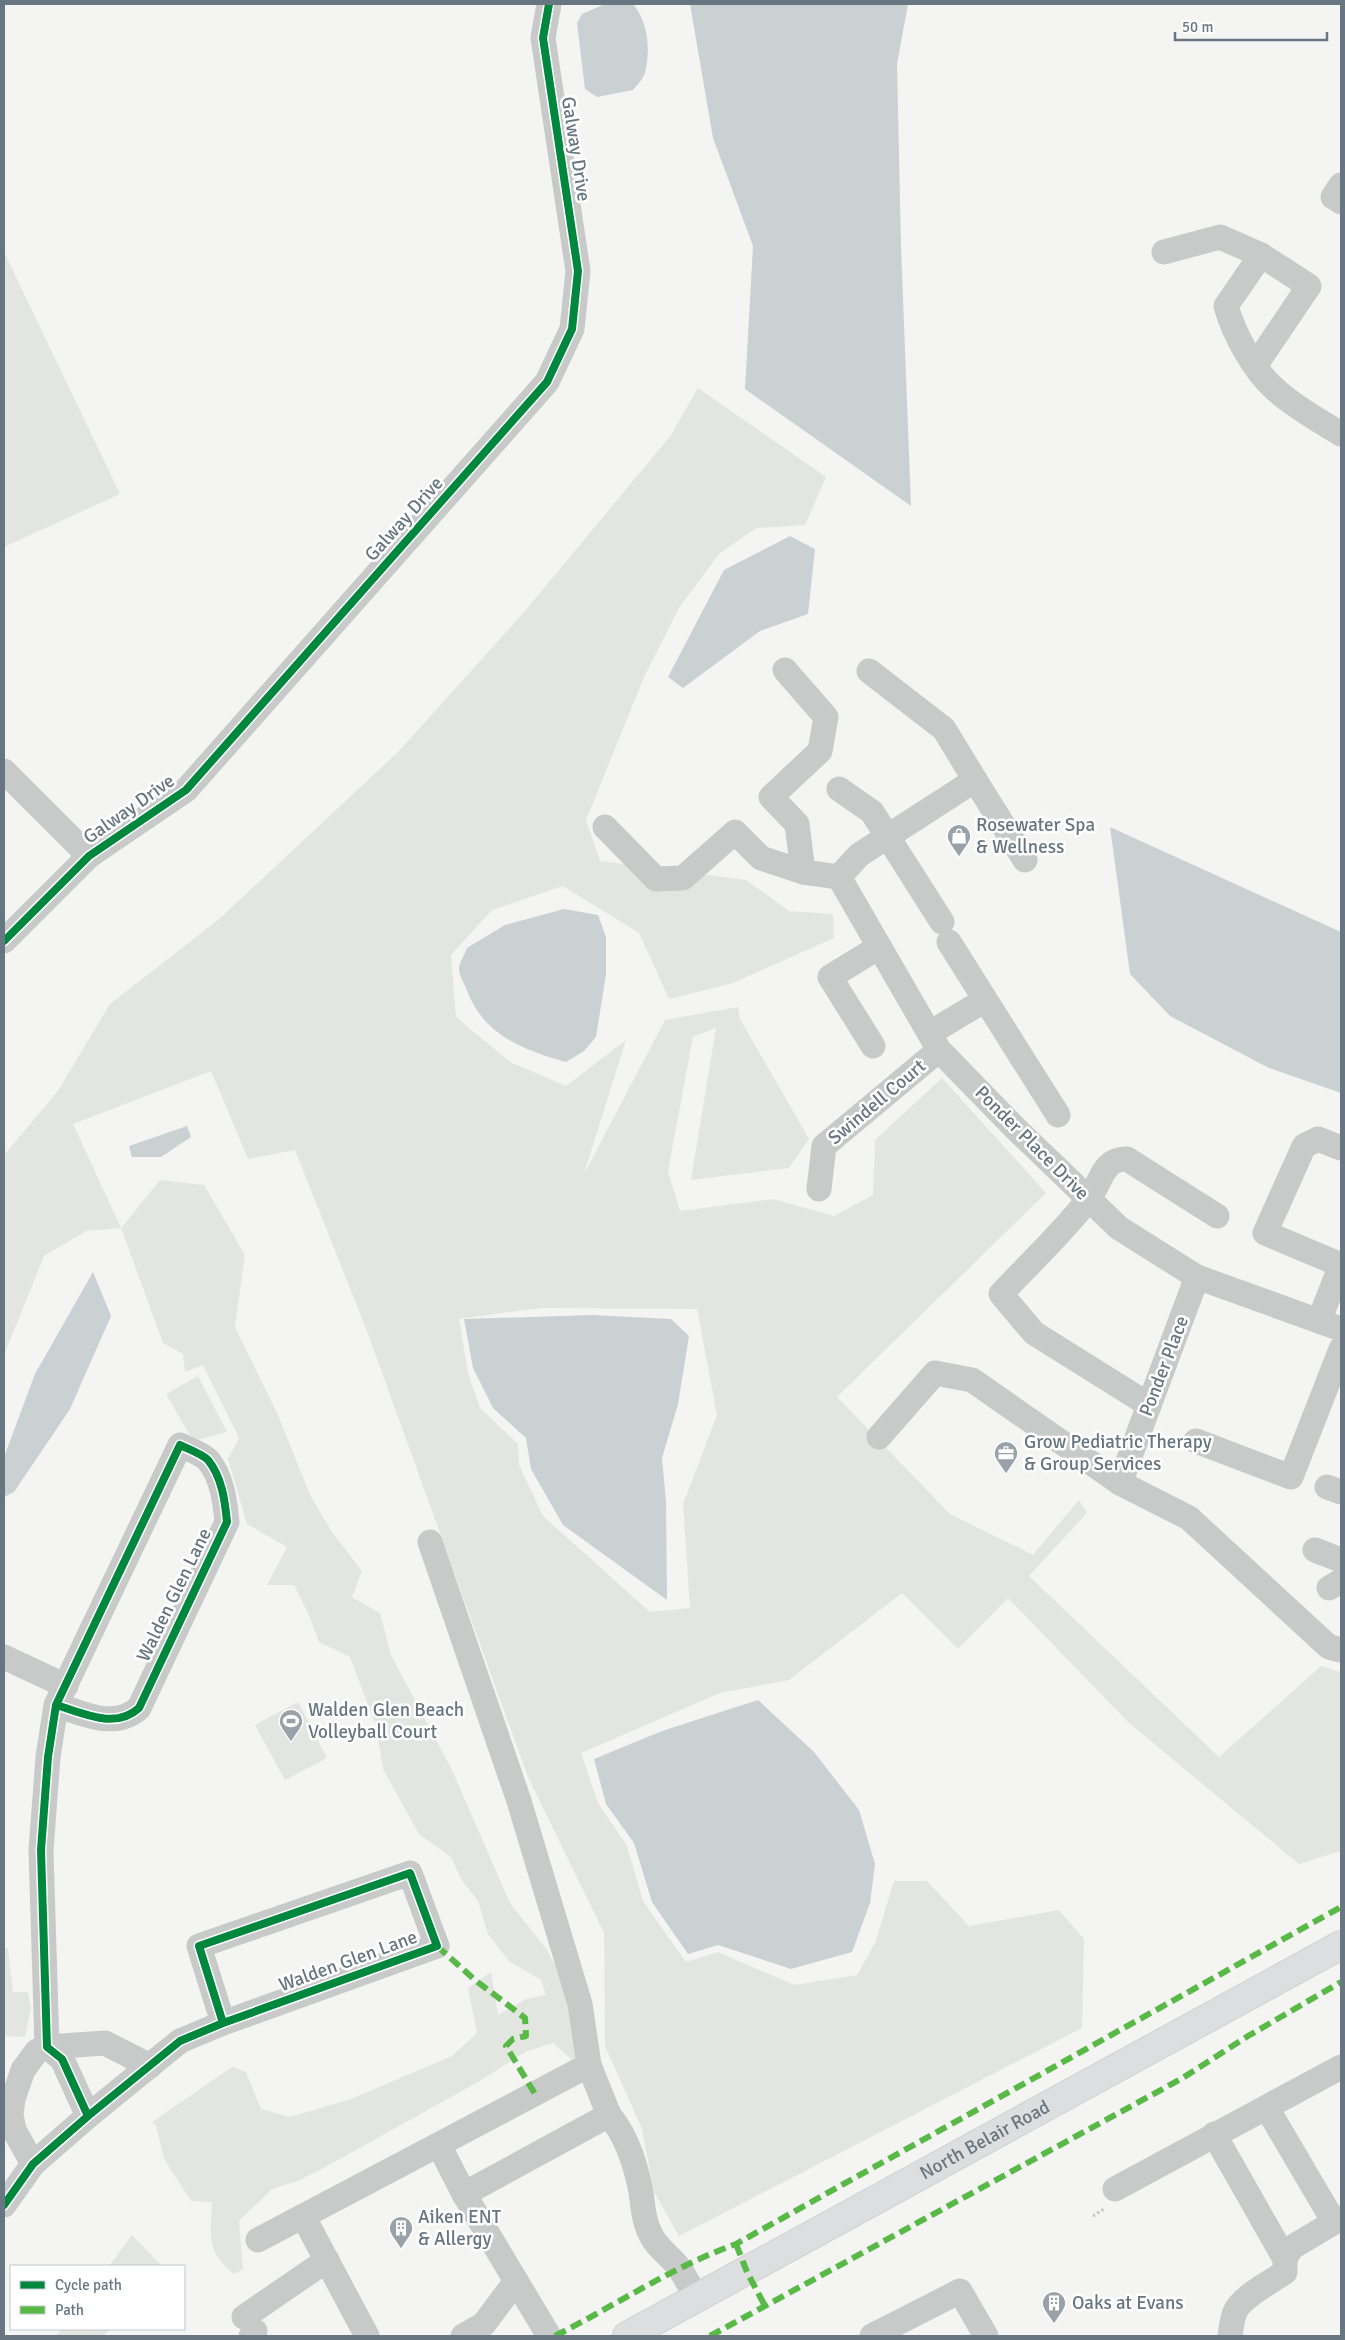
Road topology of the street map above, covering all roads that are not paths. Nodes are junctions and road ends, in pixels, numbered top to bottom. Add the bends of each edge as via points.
1 (549, 4) edge
2 (1341, 185) edge
3 (1341, 202) edge
4 (1164, 252) dead end
5 (1261, 255) junction
6 (1256, 366) junction
7 (1341, 434) edge
8 (785, 670) dead end
9 (869, 672) dead end
10 (4, 771) edge
11 (975, 780) junction
12 (839, 789) dead end
13 (605, 827) dead end
14 (888, 836) junction
15 (89, 856) junction
16 (1025, 860) dead end
17 (803, 872) junction
18 (839, 877) junction
19 (4, 941) edge
20 (879, 947) junction
21 (985, 1000) junction
22 (935, 1041) junction
23 (873, 1046) dead end
24 (1058, 1115) dead end
25 (1341, 1148) edge
26 (819, 1190) dead end
27 (1089, 1199) junction
28 (1217, 1216) dead end
29 (1197, 1277) junction
30 (1330, 1325) edge
31 (1341, 1349) edge
32 (1149, 1405) junction
33 (879, 1437) dead end
34 (1196, 1441) dead end
35 (1120, 1483) junction
36 (430, 1542) dead end
37 (1315, 1550) dead end
38 (1341, 1560) edge
39 (1341, 1650) edge
40 (4, 1657) edge
41 (61, 1696) junction
42 (1341, 1945) edge
43 (223, 2023) junction
44 (47, 2047) junction
45 (589, 2065) junction
46 (150, 2066) junction
47 (1341, 2067) edge
48 (1267, 2108) junction
49 (609, 2115) junction
50 (88, 2116) junction
51 (1214, 2134) junction
52 (438, 2145) junction
53 (33, 2164) junction
54 (1115, 2189) dead end
55 (464, 2194) junction
56 (4, 2205) edge
57 (303, 2216) junction
58 (1338, 2220) edge
59 (258, 2240) dead end
60 (1285, 2259) junction
61 (327, 2260) junction
62 (516, 2280) junction
63 (697, 2299) junction
64 (250, 2328) edge
65 (888, 2333) edge
66 (367, 2336) edge
67 (464, 2336) edge
68 (549, 2336) edge
69 (627, 2336) edge
70 (986, 2336) edge
71 (1230, 2336) edge

1 - 15 street, Galway Drive via 543,38 578,271 572,328 547,382 186,790
2 - 3 street via 1333,197
4 - 5 street via 1220,237
5 - 6 street via 1226,306 1232,328
5 - 6 street via 1309,286
6 - 7 street via 1276,391
8 - 17 street via 826,717 820,750 771,797 797,824
9 - 11 street via 944,729
10 - 15 street
11 - 14 street
11 - 16 street
12 - 14 street via 872,812
13 - 17 street via 656,879 683,878 735,832 761,858
14 - 18 street via 859,855
14 - 21 street
15 - 19 street, Galway Drive
17 - 18 street
18 - 20 street, Ponder Place Drive
20 - 22 street, Ponder Place Drive
20 - 23 street via 830,977
21 - 22 street, Swindell Court
21 - 24 street
22 - 26 street, Swindell Court via 824,1146
22 - 27 street, Ponder Place Drive via 1015,1128
25 - 30 street via 1318,1139 1304,1146 1265,1233 1341,1265
27 - 28 street via 1107,1166 1113,1160 1127,1159
27 - 29 street, Ponder Place Drive via 1118,1228
27 - 32 street via 1001,1294 1034,1333
29 - 30 street, Ponder Place Drive
29 - 32 street, Ponder Place
31 - 34 street via 1291,1477
32 - 35 street, Ponder Place
33 - 35 street via 935,1373 972,1380
35 - 39 street via 1189,1518 1329,1647
36 - 45 street via 519,1801 580,2004
37 - 38 street
40 - 41 street, Walden Glen Lane
41 - 41 street, Walden Glen Lane via 180,1445 208,1459 220,1482 227,1522 138,1708 132,1714 114,1720
41 - 44 street, Walden Glen Lane via 48,1757 42,1850
42 - 63 main road, North Belair Road
43 - 43 street, Walden Glen Lane via 199,1946 410,1873 437,1946
43 - 46 street, Walden Glen Lane via 180,2041
44 - 46 street via 105,2043
44 - 50 street via 62,2058
44 - 53 street via 37,2051 22,2070 11,2115 14,2130
45 - 49 street
45 - 52 street
46 - 50 street, Walden Glen Lane
47 - 48 street
48 - 51 street
48 - 58 street
49 - 55 street
49 - 63 street via 619,2126 631,2155 644,2218 652,2237 679,2267
50 - 53 street, Walden Glen Lane
51 - 54 street
51 - 60 street
52 - 55 street
52 - 57 street
53 - 56 street, Walden Glen Lane
55 - 62 street
57 - 59 street
57 - 61 street
58 - 60 street via 1291,2248
60 - 71 street via 1285,2272 1248,2297 1234,2312
61 - 64 street
61 - 66 street
62 - 67 street via 484,2324
62 - 68 street
63 - 69 main road, North Belair Road
65 - 70 street via 960,2291

